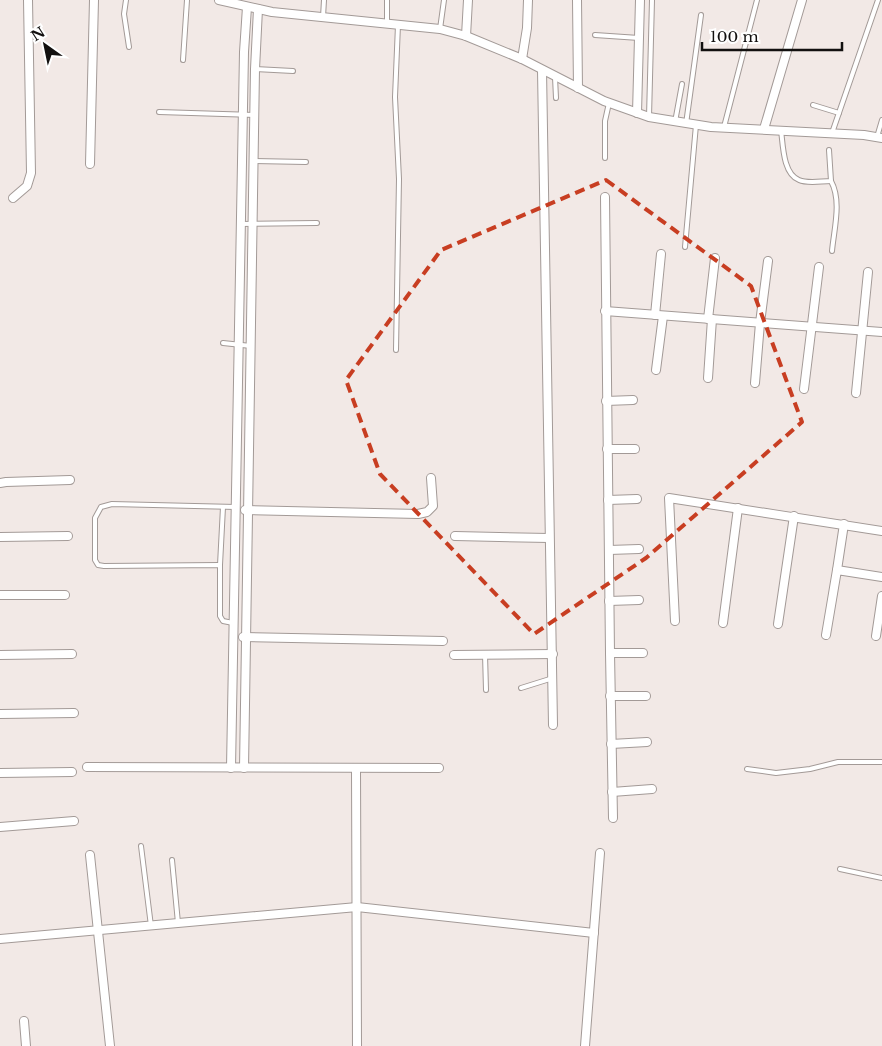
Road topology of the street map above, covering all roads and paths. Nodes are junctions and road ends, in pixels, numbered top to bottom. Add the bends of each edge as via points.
1 (28, 0) edge
2 (94, 0) edge
3 (126, 0) edge
4 (187, 0) edge
5 (219, 0) edge
6 (324, 0) edge
7 (388, 0) edge
8 (444, 0) edge
9 (468, 0) edge
10 (528, 0) edge
11 (577, 0) edge
12 (640, 0) edge
13 (652, 0) edge
14 (757, 0) edge
15 (802, 0) edge
16 (878, 0) edge
17 (247, 7) junction
18 (258, 10) junction
19 (701, 15) dead end
20 (323, 17) junction
21 (387, 23) junction
22 (398, 24) junction
23 (440, 29) junction
24 (596, 35) dead end
25 (466, 36) junction
26 (639, 38) junction
27 (244, 46) junction
28 (256, 46) junction
29 (129, 47) dead end
30 (522, 59) junction
31 (183, 60) dead end
32 (255, 69) junction
33 (542, 70) junction
34 (293, 71) dead end
35 (555, 77) junction
36 (682, 84) dead end
37 (578, 88) junction
38 (556, 98) dead end
39 (609, 103) junction
40 (813, 105) dead end
41 (159, 112) dead end
42 (637, 113) junction
43 (839, 113) junction
44 (243, 115) junction
45 (255, 115) junction
46 (649, 117) junction
47 (882, 120) edge
48 (676, 122) junction
49 (686, 124) junction
50 (696, 125) junction
51 (724, 127) junction
52 (764, 129) junction
53 (782, 130) junction
54 (832, 133) junction
55 (879, 138) edge
56 (829, 150) dead end
57 (605, 158) dead end
58 (254, 161) junction
59 (306, 162) dead end
60 (90, 164) dead end
61 (831, 181) junction
62 (605, 197) dead end
63 (13, 198) dead end
64 (317, 223) dead end
65 (241, 224) junction
66 (253, 224) junction
67 (685, 246) dead end
68 (832, 251) dead end
69 (661, 254) dead end
70 (715, 258) dead end
71 (768, 261) dead end
72 (819, 267) dead end
73 (868, 272) dead end
74 (239, 310) junction
75 (252, 310) junction
76 (605, 311) junction
77 (659, 315) junction
78 (710, 319) junction
79 (760, 323) junction
80 (812, 326) junction
81 (863, 330) junction
82 (882, 332) edge
83 (223, 343) dead end
84 (239, 345) junction
85 (251, 346) junction
86 (396, 350) dead end
87 (656, 370) dead end
88 (708, 378) dead end
89 (755, 383) dead end
90 (804, 389) dead end
91 (856, 393) dead end
92 (633, 400) dead end
93 (606, 401) junction
94 (238, 407) junction
95 (250, 407) junction
96 (607, 449) junction
97 (635, 449) dead end
98 (431, 478) dead end
99 (70, 480) dead end
100 (0, 484) edge
101 (637, 499) dead end
102 (608, 500) junction
103 (223, 507) junction
104 (236, 508) junction
105 (738, 508) junction
106 (248, 510) junction
107 (794, 516) junction
108 (844, 524) junction
109 (882, 531) edge
110 (68, 536) dead end
111 (455, 536) dead end
112 (0, 537) edge
113 (549, 538) junction
114 (639, 549) dead end
115 (608, 550) junction
116 (220, 565) junction
117 (837, 570) junction
118 (882, 577) edge
119 (65, 595) dead end
120 (0, 596) edge
121 (882, 596) edge
122 (639, 600) dead end
123 (609, 601) junction
124 (675, 621) dead end
125 (234, 623) junction
126 (723, 623) dead end
127 (778, 624) dead end
128 (826, 635) dead end
129 (234, 636) junction
130 (876, 636) dead end
131 (246, 637) junction
132 (443, 641) dead end
133 (643, 653) dead end
134 (72, 654) dead end
135 (454, 654) dead end
136 (485, 654) junction
137 (553, 654) junction
138 (610, 654) junction
139 (0, 655) edge
140 (553, 678) junction
141 (521, 688) dead end
142 (486, 690) dead end
143 (610, 696) junction
144 (646, 696) dead end
145 (74, 713) dead end
146 (0, 714) edge
147 (554, 725) dead end
148 (647, 742) dead end
149 (611, 744) junction
150 (882, 762) edge
151 (87, 767) dead end
152 (231, 768) junction
153 (244, 768) junction
154 (439, 768) dead end
155 (356, 769) junction
156 (747, 769) dead end
157 (72, 772) dead end
158 (0, 773) edge
159 (652, 789) dead end
160 (612, 792) junction
161 (613, 818) dead end
162 (74, 821) dead end
163 (0, 828) edge
164 (141, 846) dead end
165 (600, 852) dead end
166 (90, 855) dead end
167 (172, 860) dead end
168 (840, 869) dead end
169 (882, 878) edge
170 (357, 907) junction
171 (178, 923) junction
172 (151, 926) junction
173 (98, 931) junction
174 (594, 933) junction
175 (0, 939) edge
176 (24, 1021) dead end
177 (26, 1046) edge
178 (110, 1046) edge
179 (357, 1046) edge
180 (585, 1046) edge

1 - 63 street via 31,173 28,186
2 - 60 street
3 - 29 lane via 124,14
4 - 31 lane
5 - 17 street
6 - 20 lane
7 - 21 lane
8 - 23 lane
9 - 25 street
10 - 30 street
11 - 37 street
12 - 26 street
13 - 46 lane
14 - 51 lane
15 - 52 street
16 - 43 lane
17 - 18 street
17 - 27 street
18 - 20 street
18 - 28 street
19 - 49 lane
20 - 21 street
21 - 22 street
22 - 23 street
22 - 86 lane via 395,96 399,179
23 - 25 street
24 - 26 lane
25 - 30 street
26 - 42 street
27 - 28 street
27 - 44 street
28 - 32 street
30 - 33 street
32 - 34 lane
32 - 45 street
33 - 35 street
33 - 113 street
35 - 37 street
35 - 38 lane
36 - 48 lane
37 - 39 street
39 - 42 street
39 - 57 lane via 605,121
40 - 43 lane
41 - 44 lane
42 - 46 street
43 - 54 lane
44 - 45 lane
44 - 65 street
45 - 58 street
46 - 48 street
47 - 55 lane
48 - 49 street
49 - 50 street
50 - 51 street
50 - 67 lane
51 - 52 street
52 - 53 street
53 - 54 street
53 - 61 lane via 784,156 794,177 806,182
54 - 55 street
56 - 61 lane
58 - 59 lane
58 - 66 street
61 - 68 lane via 836,198
62 - 76 street
64 - 66 lane
65 - 66 lane
65 - 74 street
66 - 75 street
69 - 77 street
70 - 78 street
71 - 79 street
72 - 80 street
73 - 81 street
74 - 75 street
74 - 84 street
75 - 85 street
76 - 77 street
76 - 93 street
77 - 78 street
77 - 87 street
78 - 79 street
78 - 88 street
79 - 80 street
79 - 89 street
80 - 81 street
80 - 90 street
81 - 82 street
81 - 91 street
83 - 84 lane
84 - 85 lane
84 - 94 street
85 - 95 street
92 - 93 street
93 - 96 street
94 - 95 street
94 - 104 street
95 - 106 street
96 - 97 street
96 - 102 street
98 - 106 street via 433,506 418,514
99 - 100 street
101 - 102 street
102 - 115 street
103 - 104 lane
103 - 116 lane
103 - 116 lane via 112,504 101,507 95,518 94,560 98,564
104 - 106 street
104 - 125 street
105 - 107 street
105 - 124 street via 669,498
105 - 126 street
106 - 131 street
107 - 108 street
107 - 127 street
108 - 109 street
108 - 117 street
110 - 112 street
111 - 113 street
113 - 137 street
114 - 115 street
115 - 123 street
116 - 125 lane via 220,616 223,621
117 - 118 street
117 - 128 street
119 - 120 street
121 - 130 street
122 - 123 street
123 - 138 street
125 - 129 street
129 - 131 street
129 - 152 street
131 - 132 street
131 - 153 street
133 - 138 street
134 - 139 street
135 - 136 street
136 - 137 street
136 - 142 lane
137 - 140 street
138 - 143 street
140 - 141 lane
140 - 147 street
143 - 144 street
143 - 149 street
145 - 146 street
148 - 149 street
149 - 160 street
150 - 156 lane via 838,762 776,773
151 - 152 street
152 - 153 street
153 - 155 street
154 - 155 street
155 - 170 street
157 - 158 street
159 - 160 street
160 - 161 street
162 - 163 street
164 - 172 lane
165 - 174 street
166 - 173 street
167 - 171 lane
168 - 169 lane
170 - 171 street
170 - 174 street
170 - 179 street
171 - 172 street
172 - 173 street
173 - 175 street
173 - 178 street
174 - 180 street
176 - 177 street

